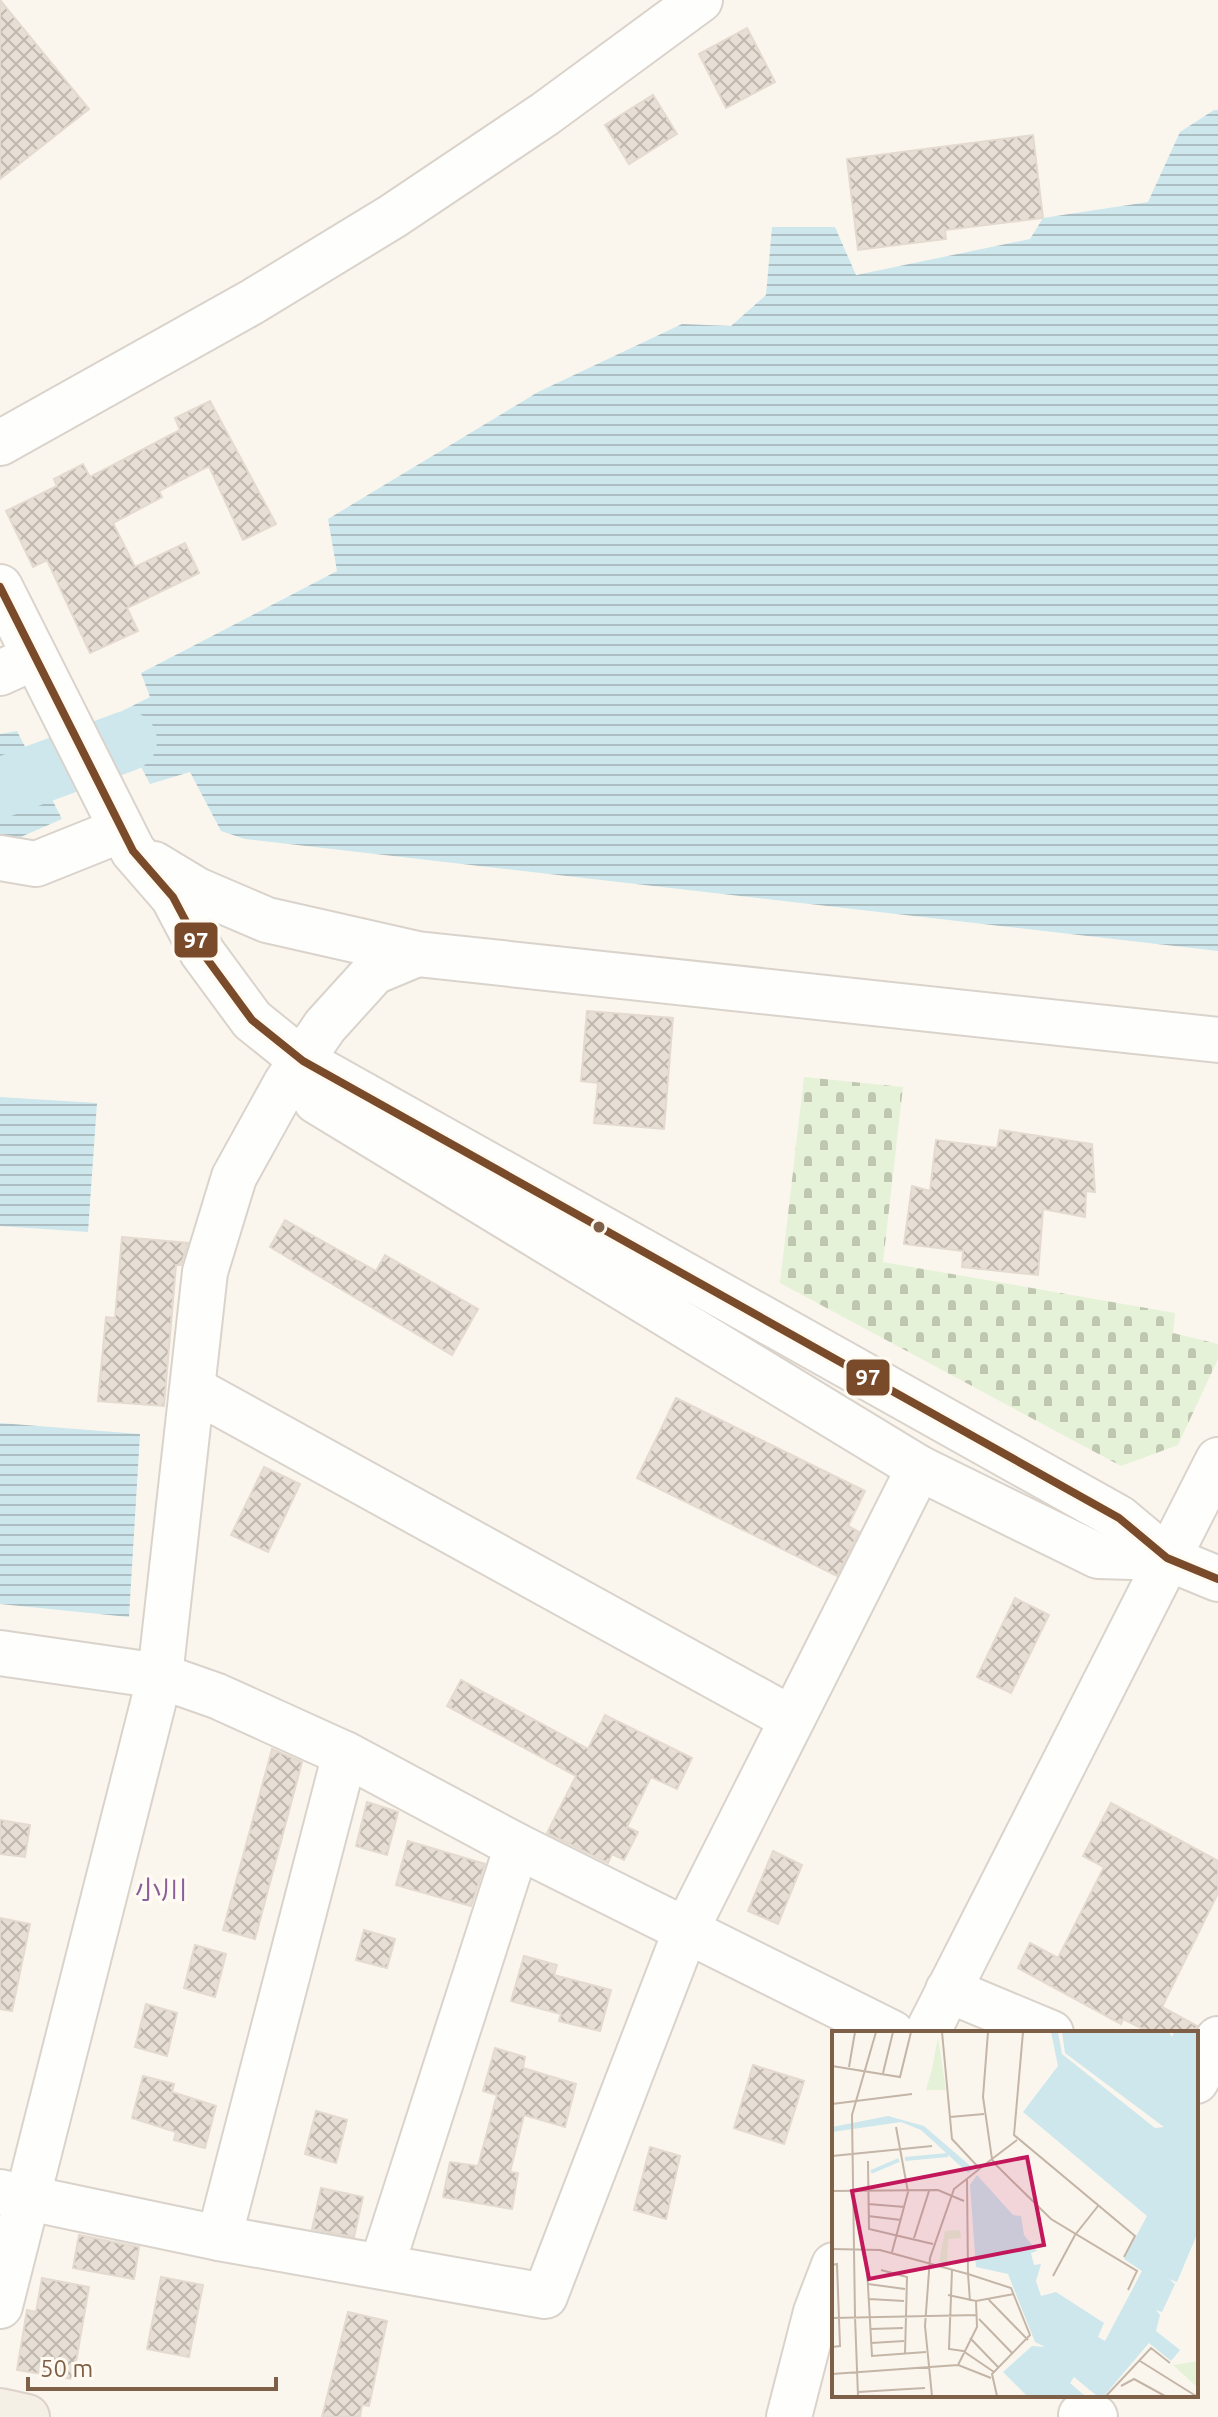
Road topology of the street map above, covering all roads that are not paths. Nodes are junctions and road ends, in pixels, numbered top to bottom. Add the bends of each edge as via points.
1 (700, 0) edge
2 (0, 443) edge
3 (0, 587) edge
4 (17, 665) edge
5 (122, 830) junction
6 (4, 860) edge
7 (417, 954) junction
8 (1218, 1040) edge
9 (295, 1072) junction
10 (193, 1389) junction
11 (1218, 1460) edge
12 (919, 1468) junction
13 (1167, 1558) junction
14 (1218, 1579) edge
15 (0, 1653) edge
16 (160, 1676) junction
17 (792, 1719) junction
18 (345, 1754) junction
19 (517, 1846) junction
20 (686, 1930) junction
21 (948, 1990) junction
22 (888, 2031) edge
23 (928, 2031) edge
24 (1046, 2031) edge
25 (1218, 2039) edge
26 (1198, 2077) edge
27 (14, 2195) edge
28 (219, 2238) junction
29 (382, 2265) junction
30 (832, 2270) edge
31 (0, 2306) edge
32 (0, 2411) edge
33 (27, 2417) edge
34 (789, 2417) edge

1 - 2 street via 545,114 393,216
3 - 4 street
4 - 5 street via 58,707
5 - 6 street via 36,864
5 - 7 street via 197,890 267,920
5 - 9 street via 149,919 203,1002 241,1047
7 - 8 street
7 - 9 street via 374,972 325,1026
9 - 10 street via 234,1177 205,1272
9 - 12 street
9 - 13 street via 1119,1518
10 - 16 street
10 - 17 street
11 - 13 street
12 - 13 street via 1098,1556
12 - 17 street
13 - 14 street
13 - 21 street
15 - 16 street
16 - 18 street
16 - 27 street
17 - 20 street
18 - 19 street
18 - 28 street
19 - 20 street
19 - 29 street
20 - 22 street
20 - 29 street via 545,2296
21 - 23 street
21 - 24 street
25 - 26 street
27 - 28 street
27 - 31 street
28 - 29 street
30 - 34 street
32 - 33 main road

